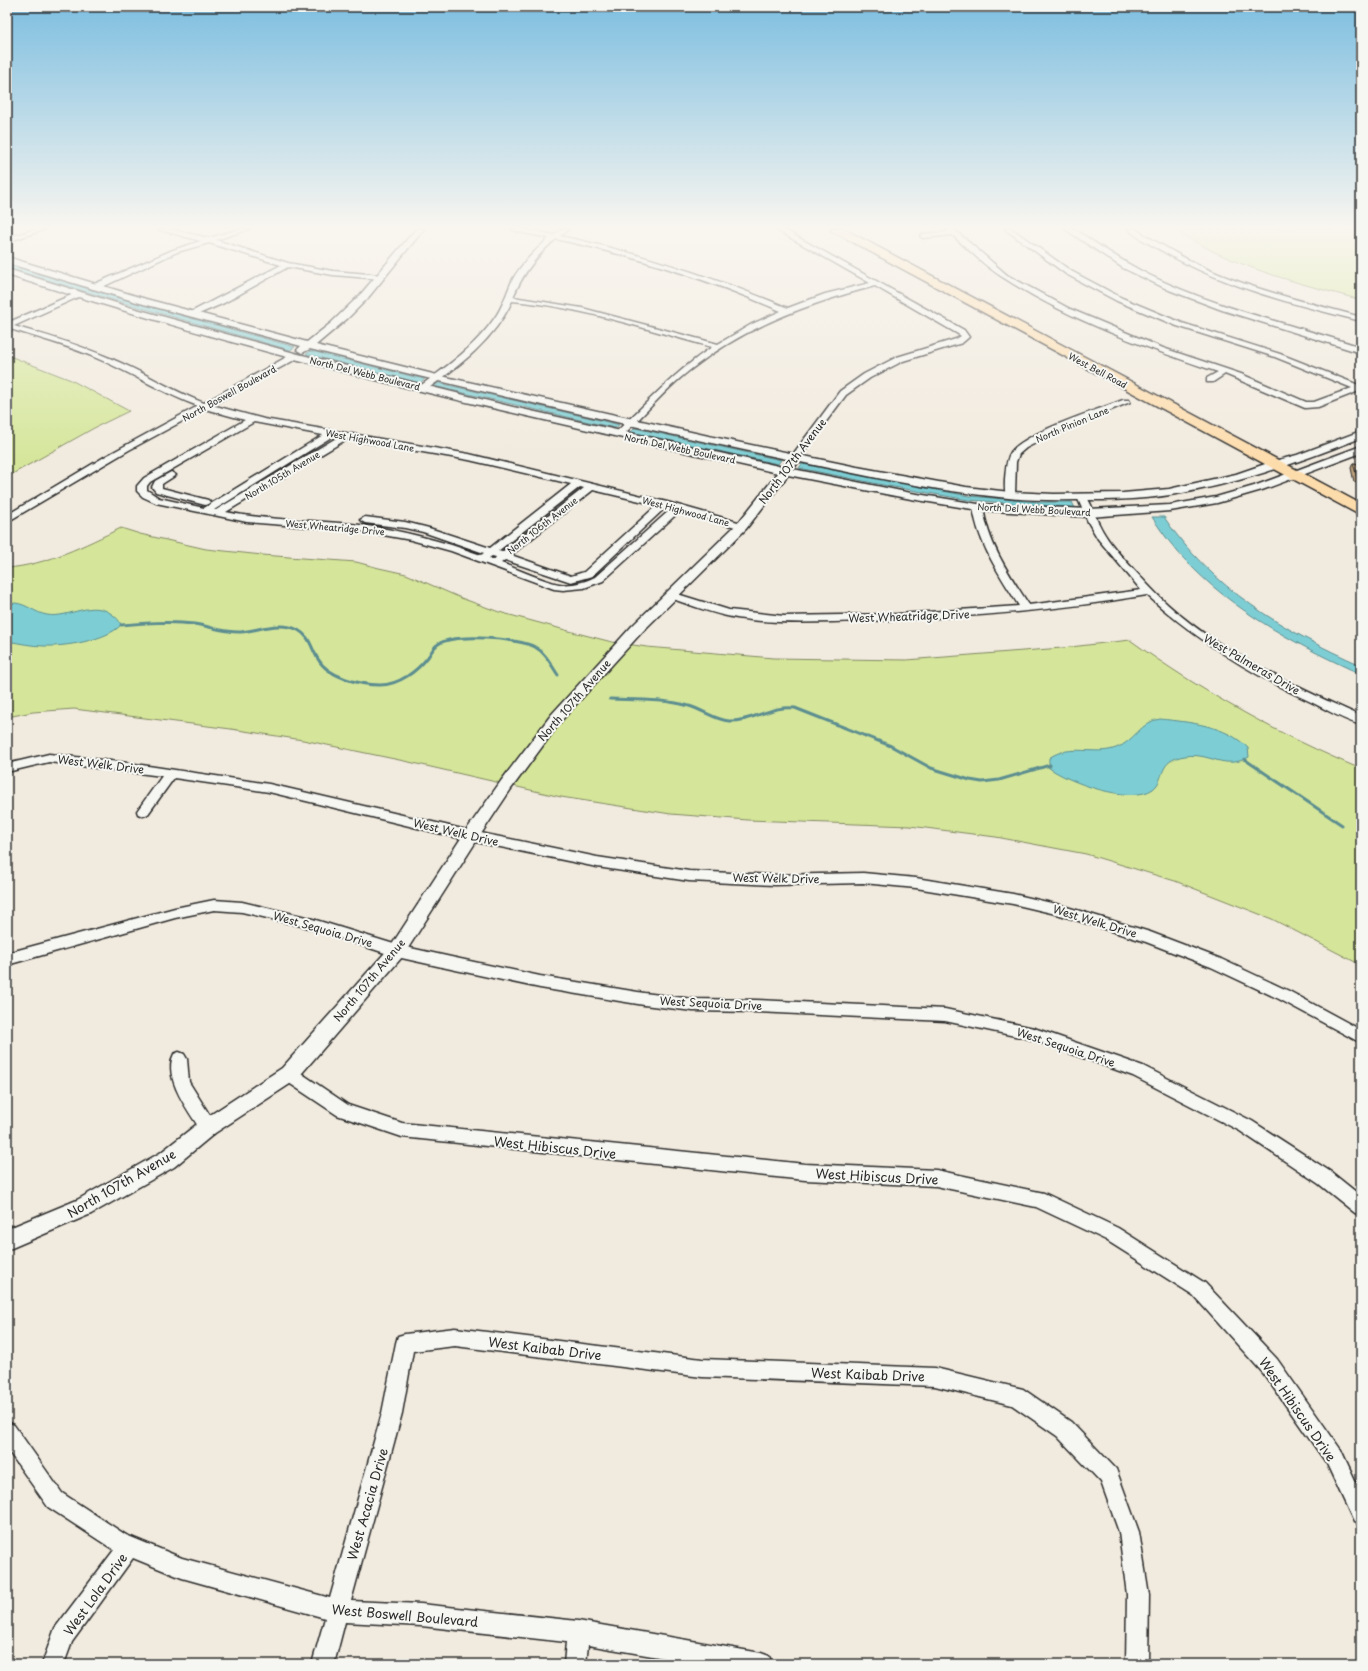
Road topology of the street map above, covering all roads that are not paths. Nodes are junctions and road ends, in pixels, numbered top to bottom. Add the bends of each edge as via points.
1 (51, 307) edge
2 (121, 307) edge
3 (168, 307) edge
4 (209, 307) edge
5 (355, 307) edge
6 (504, 307) edge
7 (565, 307) edge
8 (778, 307) edge
9 (799, 307) edge
10 (917, 307) edge
11 (982, 307) edge
12 (996, 307) edge
13 (1060, 307) edge
14 (1138, 307) edge
15 (1222, 307) edge
16 (1317, 307) edge
17 (788, 311) junction
18 (194, 314) junction
19 (1361, 318) edge
20 (7, 326) edge
21 (308, 346) junction
22 (718, 346) junction
23 (1361, 350) edge
24 (295, 356) junction
25 (1224, 372) junction
26 (436, 378) junction
27 (1210, 380) dead end
28 (423, 388) junction
29 (1360, 389) edge
30 (1126, 402) dead end
31 (205, 406) junction
32 (253, 420) junction
33 (264, 422) junction
34 (632, 423) junction
35 (332, 433) junction
36 (619, 434) junction
37 (1361, 434) edge
38 (346, 436) junction
39 (1361, 449) edge
40 (795, 457) junction
41 (1275, 464) junction
42 (1294, 467) junction
43 (1311, 469) junction
44 (785, 471) junction
45 (1239, 477) junction
46 (579, 484) junction
47 (592, 486) junction
48 (1146, 494) junction
49 (1010, 495) junction
50 (1361, 495) edge
51 (1082, 497) junction
52 (1204, 502) junction
53 (664, 504) junction
54 (230, 506) junction
55 (978, 507) junction
56 (678, 508) junction
57 (1166, 508) junction
58 (217, 509) junction
59 (1361, 510) edge
60 (1089, 513) junction
61 (7, 519) edge
62 (742, 526) junction
63 (491, 552) junction
64 (503, 556) junction
65 (481, 559) junction
66 (493, 564) junction
67 (1149, 592) junction
68 (671, 595) junction
69 (1026, 609) junction
70 (1361, 721) edge
71 (7, 768) edge
72 (171, 774) junction
73 (142, 811) dead end
74 (471, 836) junction
75 (397, 951) junction
76 (7, 960) edge
77 (1361, 1037) edge
78 (179, 1059) dead end
79 (290, 1074) junction
80 (208, 1127) junction
81 (1361, 1207) edge
82 (7, 1240) edge
83 (405, 1343) joint
84 (7, 1432) edge
85 (1361, 1515) edge
86 (129, 1547) junction
87 (337, 1611) junction
88 (578, 1632) junction
89 (53, 1664) edge
90 (323, 1664) edge
91 (575, 1664) edge
92 (761, 1664) edge
93 (1137, 1664) edge

1 - 20 street
2 - 24 street, North Del Webb Boulevard
3 - 18 street, North Del Webb Boulevard
4 - 18 street
5 - 21 street, North Boswell Boulevard
6 - 26 street via 496,321 460,361
7 - 22 street
8 - 17 street
9 - 17 street
10 - 40 street, North 107th Avenue via 961,332 965,337 959,342 900,359 867,376 843,393
11 - 41 main road, West Bell Road
12 - 42 main road, West Bell Road
13 - 25 street via 1160,350
14 - 29 street via 1209,335 1315,369
15 - 23 street
16 - 19 street
17 - 22 street
18 - 21 street, North Del Webb Boulevard
20 - 31 street, West Highwood Lane via 111,361
21 - 24 street, North Boswell Boulevard
21 - 26 street, North Del Webb Boulevard
22 - 34 street via 682,373
24 - 28 street, North Del Webb Boulevard
24 - 31 street, North Boswell Boulevard
25 - 27 street
25 - 29 street via 1305,405 1315,405
26 - 28 street
26 - 34 street, North Del Webb Boulevard
28 - 36 street, North Del Webb Boulevard
30 - 49 street, North Pinion Lane via 1056,429 1022,447 1015,453
31 - 32 street, West Highwood Lane
31 - 61 street, North Boswell Boulevard
32 - 33 street, West Highwood Lane
32 - 58 street, West Wheatridge Drive via 147,480 142,486 142,491 156,500 205,511
33 - 35 street, West Highwood Lane
33 - 58 street, West Wheatridge Drive via 158,483 159,490
34 - 36 street
34 - 40 street, North Del Webb Boulevard
35 - 38 street, West Highwood Lane
35 - 58 street, North 105th Avenue
36 - 44 street, North Del Webb Boulevard
37 - 42 street, North Del Webb Boulevard
38 - 46 street, West Highwood Lane via 469,456
38 - 54 street, North 105th Avenue
39 - 43 street
40 - 44 street, North 107th Avenue
40 - 49 street, North Del Webb Boulevard via 922,483
41 - 42 main road, West Bell Road
41 - 45 street, North Del Webb Boulevard
42 - 43 main road, West Bell Road
42 - 52 street, North Del Webb Boulevard via 1258,488
42 - 59 main road, West Bell Road
43 - 50 main road, West Bell Road
44 - 55 street, North Del Webb Boulevard
44 - 62 street, North 107th Avenue
45 - 48 street, North Del Webb Boulevard via 1184,490
45 - 52 street via 1228,485 1200,493 1198,495
46 - 47 street, West Highwood Lane
46 - 63 street, North 106th Avenue
47 - 53 street, West Highwood Lane
47 - 64 street, North 106th Avenue
48 - 51 street, North Del Webb Boulevard
48 - 57 street via 1158,499
49 - 51 street, North Del Webb Boulevard
51 - 60 street, West Palmeras Drive
52 - 57 street, North Del Webb Boulevard
53 - 56 street, West Highwood Lane
53 - 64 street, West Wheatridge Drive via 588,574 580,577 564,578
54 - 58 street, West Wheatridge Drive
54 - 63 street, West Wheatridge Drive via 282,514 405,525 449,536
55 - 60 street, North Del Webb Boulevard
55 - 69 street via 987,542
56 - 62 street, West Highwood Lane
56 - 66 street, West Wheatridge Drive via 604,575 590,584 558,587
57 - 60 street, North Del Webb Boulevard
58 - 65 street, West Wheatridge Drive via 267,521 392,532 433,542
60 - 67 street, West Palmeras Drive via 1107,545
62 - 68 street, North 107th Avenue
63 - 64 street, West Wheatridge Drive
63 - 65 street, North 106th Avenue
64 - 66 street, North 106th Avenue
65 - 66 street, West Wheatridge Drive
67 - 69 street, West Wheatridge Drive
67 - 70 street, West Palmeras Drive via 1224,650 1277,681
68 - 69 street, West Wheatridge Drive via 719,611 776,618 902,618
68 - 74 street, North 107th Avenue via 556,718
71 - 72 street, West Welk Drive via 49,758
72 - 73 street
72 - 74 street, West Welk Drive via 269,788
74 - 75 street, North 107th Avenue
74 - 77 street, West Welk Drive via 597,862 689,876 775,880 863,878 916,883 1014,899 1060,910 1150,938 1216,963 1284,995
75 - 76 street, West Sequoia Drive via 306,922 242,907 214,905 175,913
75 - 79 street, North 107th Avenue
75 - 81 street, West Sequoia Drive via 540,982 644,999 693,1005 945,1014 1034,1034 1138,1071 1246,1126 1325,1178
78 - 80 street via 181,1083
79 - 80 street, North 107th Avenue
79 - 85 street, West Hibiscus Drive via 343,1110 402,1130 805,1172 936,1178 1038,1199 1112,1234 1199,1289 1270,1366 1334,1457
80 - 82 street, North 107th Avenue via 166,1160 84,1207
83 - 87 street, West Acacia Drive via 392,1413
83 - 93 street, West Kaibab Drive via 455,1337 702,1368 935,1377 1016,1396 1064,1429 1109,1476 1129,1532 1138,1595
84 - 86 street, West Boswell Boulevard via 55,1500
86 - 87 street, West Boswell Boulevard via 182,1568
86 - 89 street, West Lola Drive via 63,1636
87 - 88 street, West Boswell Boulevard via 421,1615
87 - 90 street, West Acacia Drive
88 - 91 street
88 - 92 street, West Boswell Boulevard

